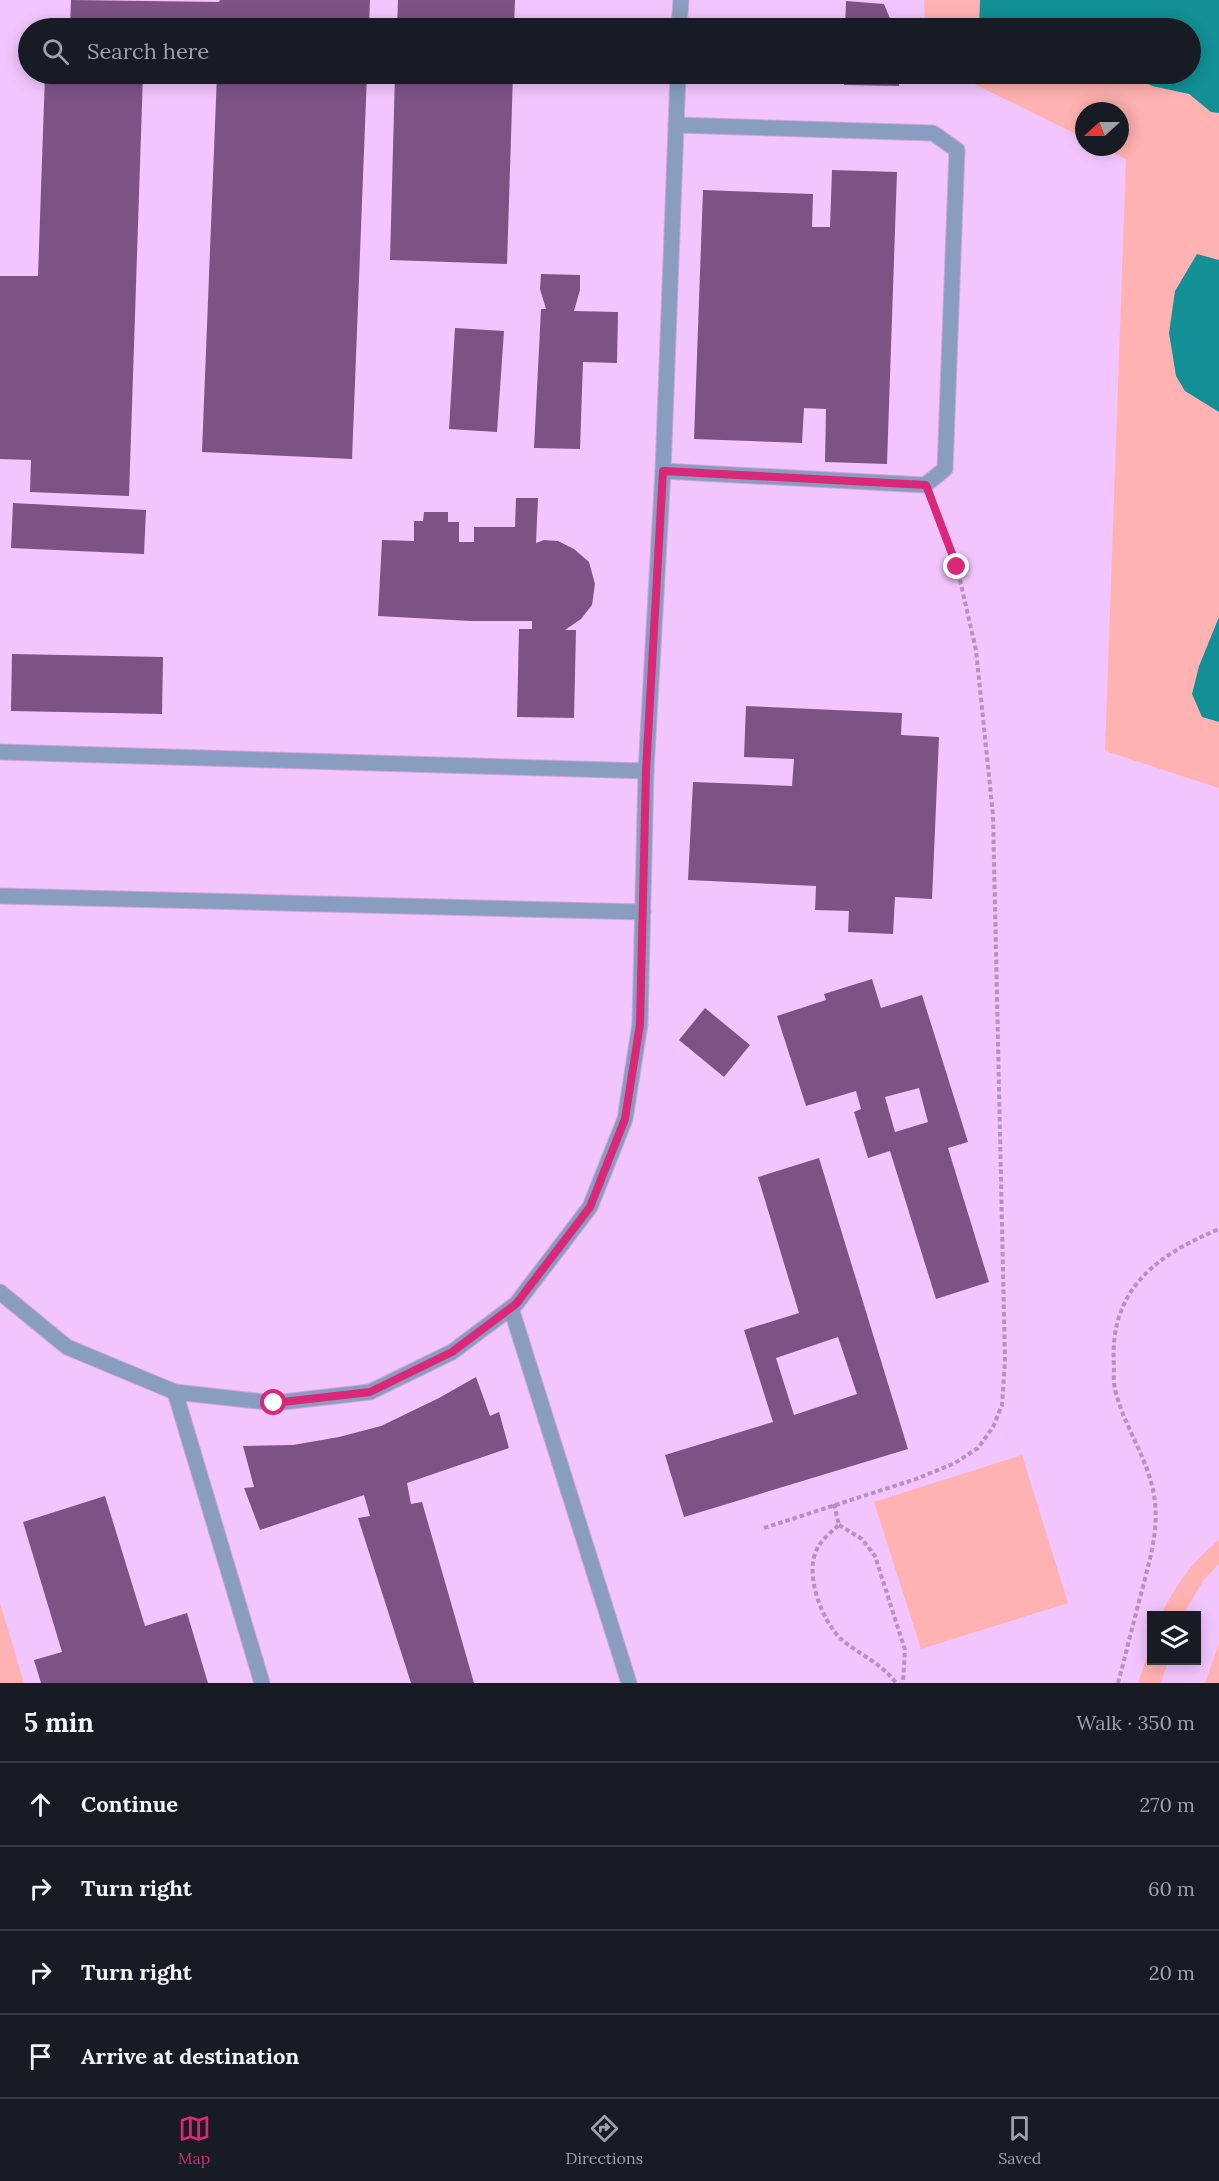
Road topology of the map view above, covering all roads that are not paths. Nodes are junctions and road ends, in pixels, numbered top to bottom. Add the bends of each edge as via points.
1 (681, 0) edge
2 (680, 18) edge
3 (678, 84) edge
4 (676, 125) junction
5 (663, 471) junction
6 (0, 752) edge
7 (646, 771) junction
8 (0, 896) edge
9 (643, 912) junction
10 (0, 1292) edge
11 (511, 1308) junction
12 (175, 1392) junction
13 (262, 1683) edge
14 (629, 1683) edge

1 - 2 lane
3 - 4 lane
4 - 5 lane
4 - 5 lane via 933,133 957,150 945,469 926,485
5 - 7 lane
6 - 7 lane
7 - 9 lane
8 - 9 lane
9 - 11 lane via 640,1024 625,1119 590,1207
10 - 12 lane via 67,1347
11 - 12 lane via 452,1352 370,1392 274,1403
11 - 14 lane
12 - 13 lane

